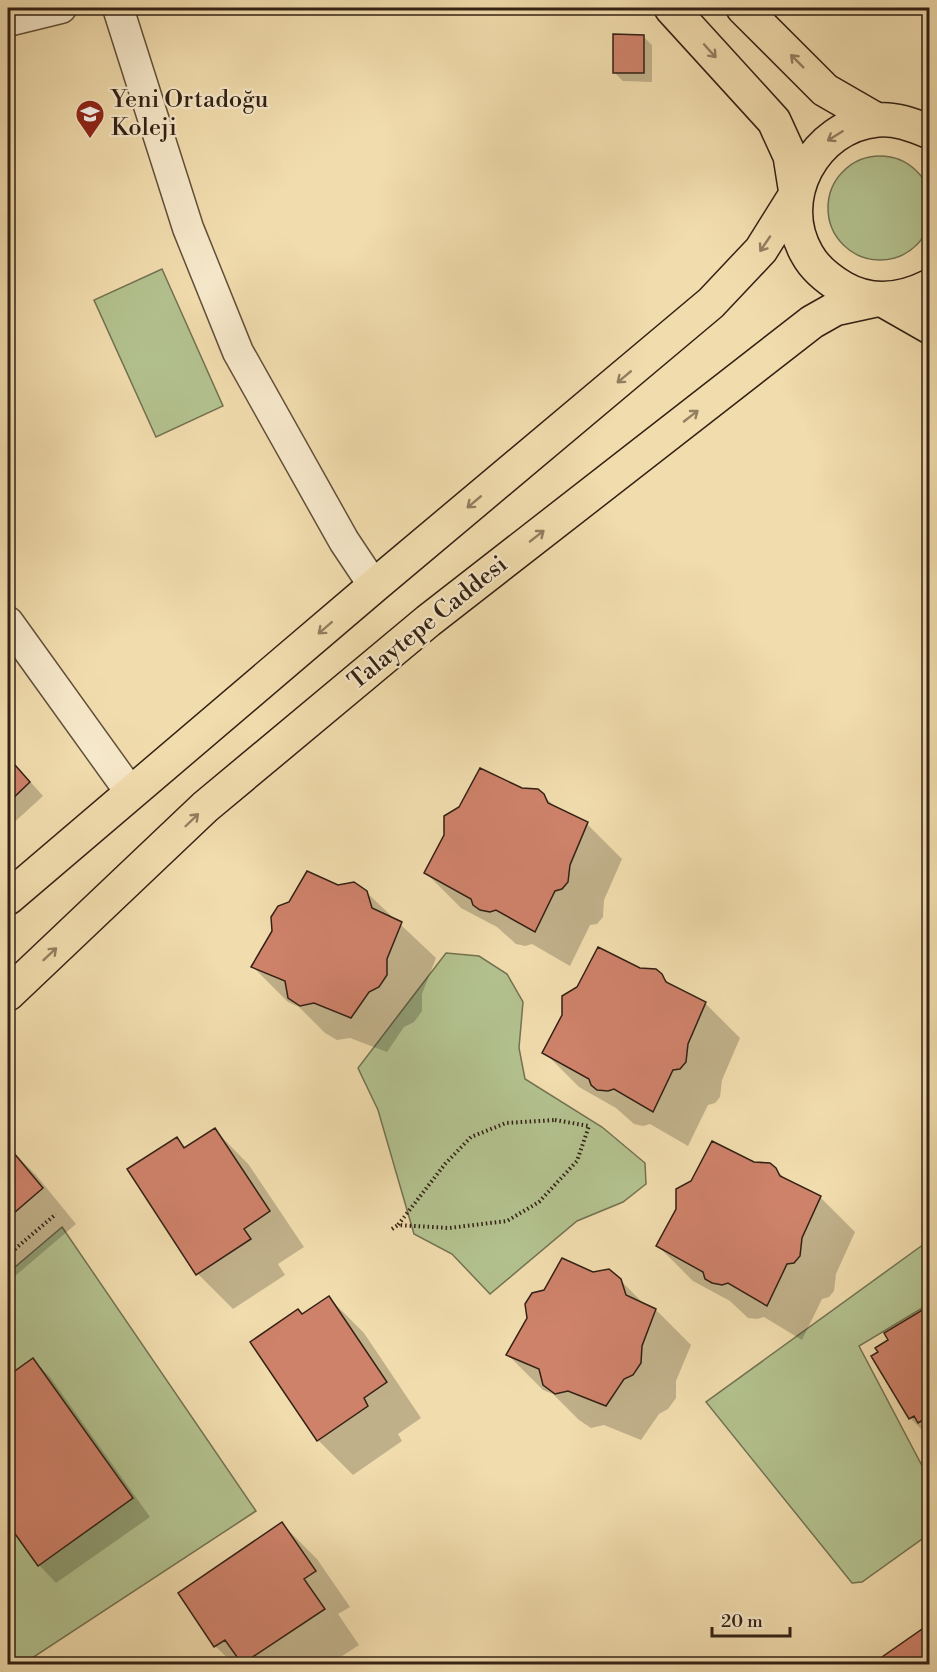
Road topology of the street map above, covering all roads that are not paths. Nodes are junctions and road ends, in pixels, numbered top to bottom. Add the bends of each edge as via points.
1 (61, 8) edge
2 (118, 8) edge
3 (671, 8) edge
4 (743, 8) edge
5 (8, 21) edge
6 (877, 120) junction
7 (930, 132) edge
8 (796, 194) junction
9 (930, 286) edge
10 (881, 299) junction
11 (930, 327) edge
12 (374, 586) junction
13 (8, 622) edge
14 (130, 793) junction
15 (8, 898) edge
16 (8, 994) edge

1 - 5 street
2 - 12 street via 188,228 238,352 344,541
3 -> 8 main road via 774,121 790,156
6 -> 4 main road via 825,90
6 - 7 main road via 906,122
6 -> 8 main road via 850,127 825,142 806,166
8 - 10 main road via 796,225 806,254 825,277 852,293
8 -> 12 main road via 762,250 711,303
9 - 10 main road via 911,295
10 - 11 main road
16 -> 10 main road, Talaytepe Caddesi via 205,807 428,621 812,322 835,309
12 -> 14 main road
13 - 14 street
14 - 15 main road

